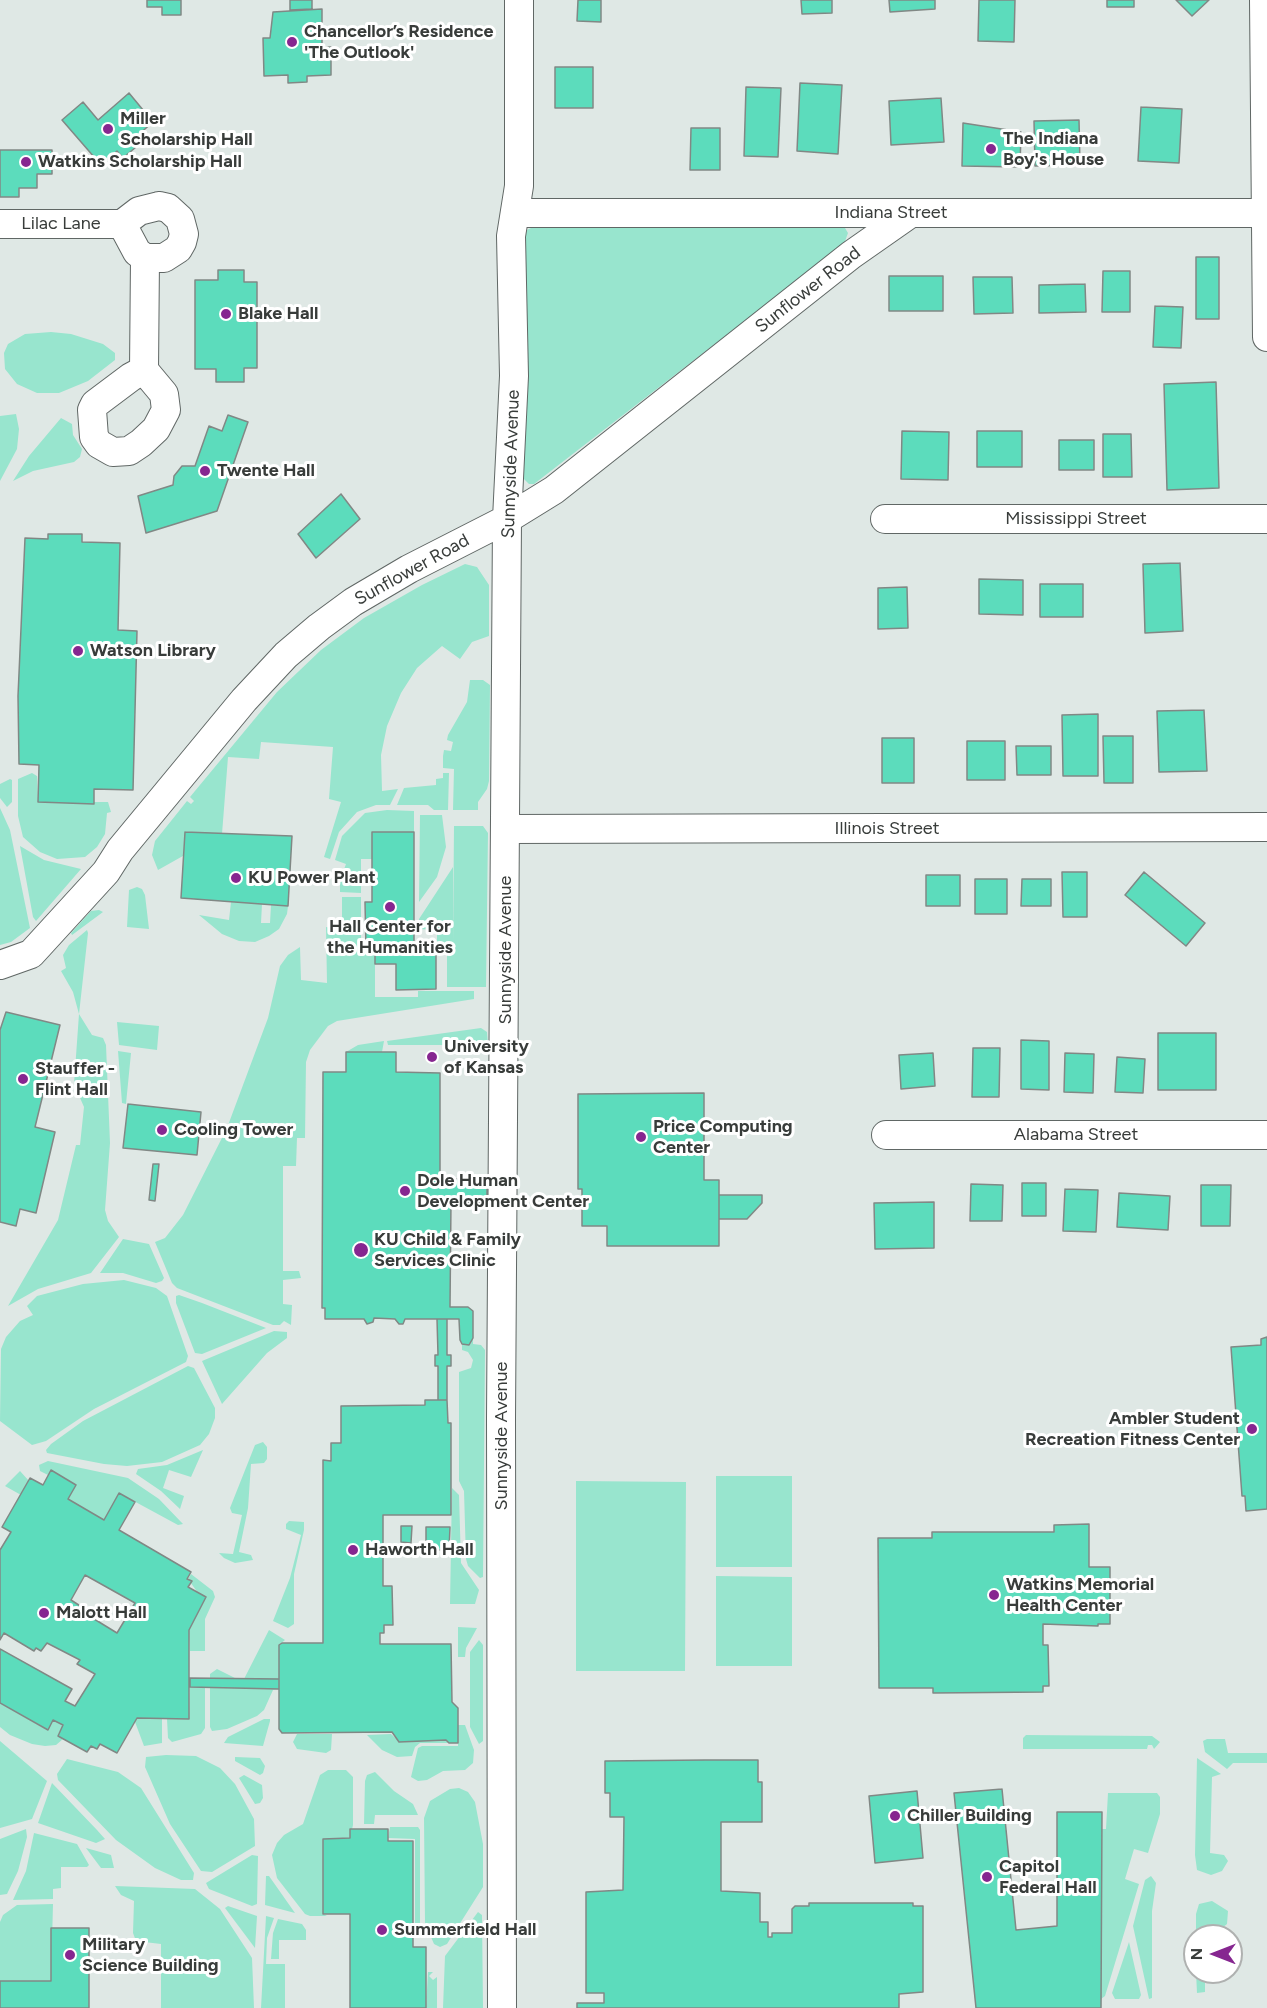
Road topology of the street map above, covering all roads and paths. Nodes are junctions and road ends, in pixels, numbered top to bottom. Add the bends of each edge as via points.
1 (519, 0) edge
2 (1264, 0) edge
3 (514, 213) junction
4 (911, 213) junction
5 (1266, 213) edge
6 (0, 224) edge
7 (122, 224) junction
8 (145, 258) junction
9 (1267, 337) edge
10 (144, 370) dead end
11 (507, 519) junction
12 (885, 519) dead end
13 (1267, 519) edge
14 (1267, 827) edge
15 (507, 829) junction
16 (0, 965) edge
17 (1267, 1135) edge
18 (886, 1136) dead end
19 (502, 2008) edge

1 - 3 street, Sunnyside Avenue via 519,186
2 - 5 street
3 - 4 street, Indiana Street
3 - 11 street, Sunnyside Avenue via 514,398
4 - 5 street, Indiana Street
4 - 11 street, Sunflower Road via 851,255 554,490
5 - 9 street
6 - 7 street, Lilac Lane
7 - 8 street, Lilac Lane via 137,252
7 - 8 street, Lilac Lane via 139,211 159,206 168,208 180,219 184,234 178,249 164,258
8 - 10 street
11 - 15 street, Sunnyside Avenue
11 - 16 street, Sunflower Road via 444,549 353,602 286,655 243,700 91,888 31,954
12 - 13 street, Mississippi Street
14 - 15 street, Illinois Street
15 - 19 street, Sunnyside Avenue via 501,1417
17 - 18 street, Alabama Street

